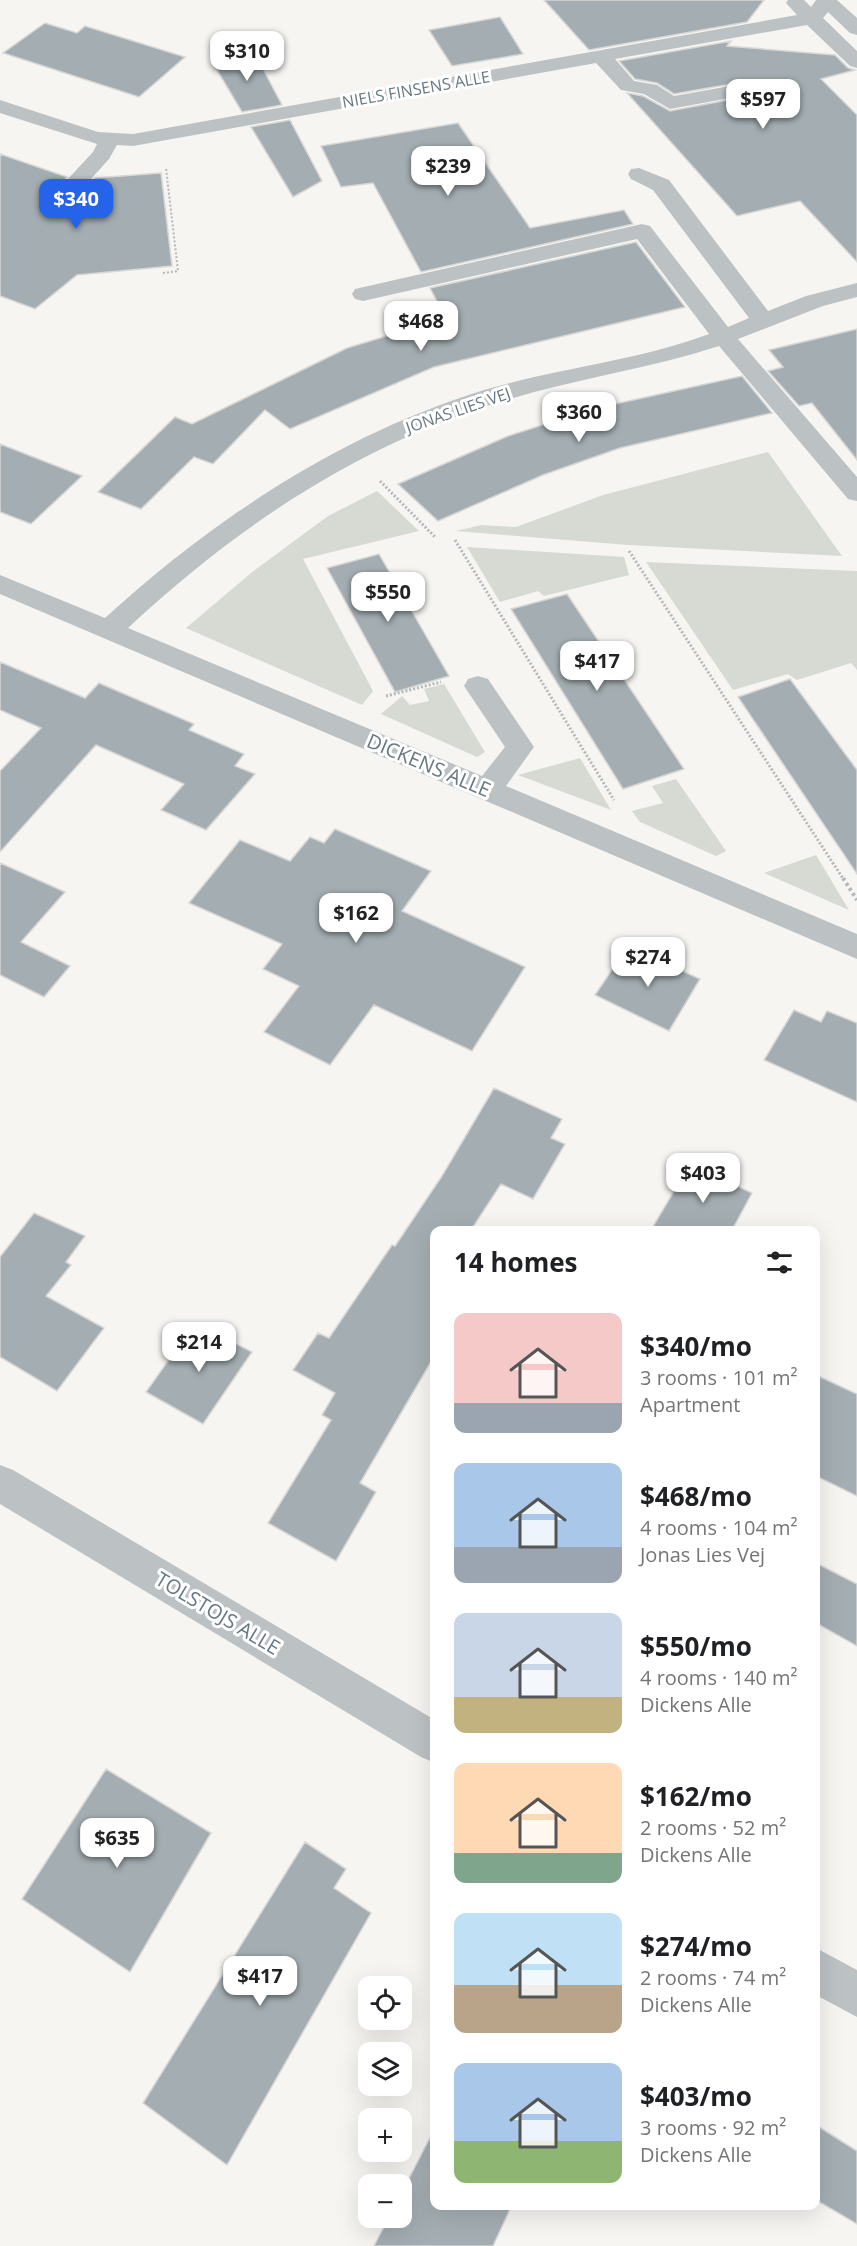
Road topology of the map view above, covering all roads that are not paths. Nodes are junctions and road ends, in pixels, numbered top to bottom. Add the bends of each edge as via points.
1 (793, 0) edge
2 (830, 1) edge
3 (812, 18) junction
4 (857, 29) edge
5 (601, 56) junction
6 (857, 62) edge
7 (730, 92) dead end
8 (0, 106) edge
9 (110, 139) junction
10 (639, 174) dead end
11 (64, 195) dead end
12 (857, 290) edge
13 (363, 294) dead end
14 (762, 319) junction
15 (724, 337) junction
16 (857, 493) edge
17 (0, 584) edge
18 (109, 630) junction
19 (478, 686) road end
20 (487, 790) junction
21 (857, 947) edge
22 (0, 1483) edge
23 (430, 1740) edge
24 (820, 1972) edge
25 (857, 1995) edge

1 - 3 street
2 - 3 street
2 - 4 street
3 - 5 street, NIELS FINSENS ALLE
3 - 6 street
5 - 7 street via 627,86 650,89 670,103
5 - 9 street, NIELS FINSENS ALLE via 157,136
8 - 9 street, NIELS FINSENS ALLE via 96,138
9 - 11 street via 102,154
10 - 14 street via 661,185
12 - 14 street, JONAS LIES VEJ
13 - 15 street via 642,231
14 - 15 street, JONAS LIES VEJ
15 - 16 street
15 - 18 street, JONAS LIES VEJ via 492,396 395,431 345,455 265,503 147,594
17 - 18 street, DICKENS ALLE
18 - 20 street, DICKENS ALLE
19 - 20 street via 520,747
20 - 21 street, DICKENS ALLE
22 - 23 street, TOLSTOJS ALLE
24 - 25 street

